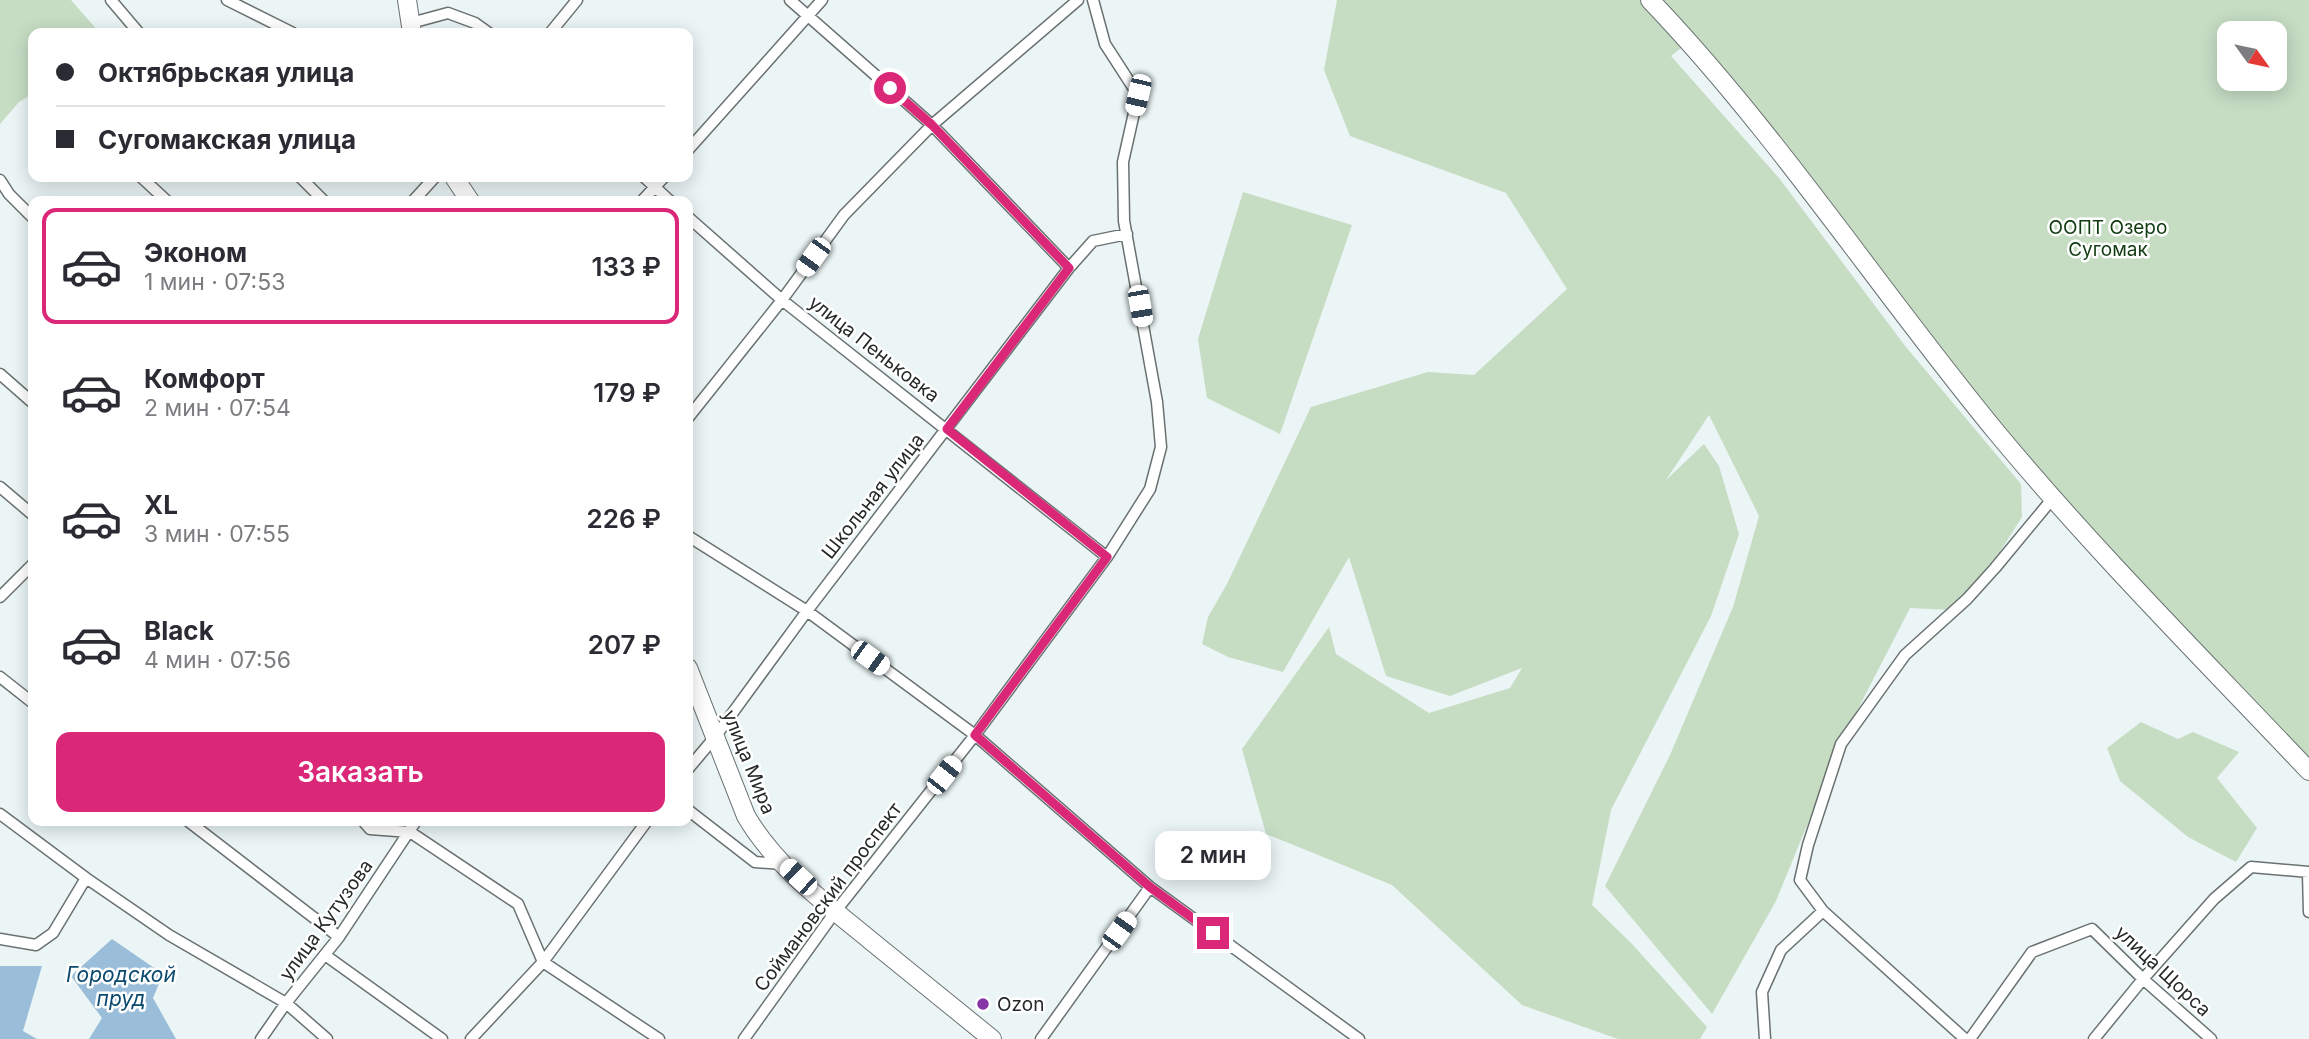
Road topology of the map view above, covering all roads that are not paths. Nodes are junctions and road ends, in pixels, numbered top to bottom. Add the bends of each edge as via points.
1 (111, 0) edge
2 (227, 0) edge
3 (407, 0) edge
4 (577, 0) edge
5 (790, 0) edge
6 (822, 0) edge
7 (1078, 0) edge
8 (1093, 0) edge
9 (1650, 0) edge
10 (806, 15) junction
11 (131, 23) junction
12 (127, 28) edge
13 (135, 28) edge
14 (283, 28) edge
15 (411, 28) edge
16 (482, 28) edge
17 (555, 28) edge
18 (932, 125) junction
19 (693, 144) edge
20 (0, 180) edge
21 (146, 182) edge
22 (305, 182) edge
23 (430, 182) edge
24 (648, 182) edge
25 (659, 182) edge
26 (654, 188) junction
27 (162, 196) edge
28 (319, 196) edge
29 (418, 196) edge
30 (647, 196) edge
31 (664, 196) edge
32 (28, 213) edge
33 (693, 221) edge
34 (1127, 234) junction
35 (1069, 268) junction
36 (782, 300) junction
37 (0, 374) edge
38 (28, 399) edge
39 (693, 412) edge
40 (947, 429) junction
41 (0, 487) edge
42 (2053, 498) junction
43 (28, 511) edge
44 (693, 539) edge
45 (1107, 557) junction
46 (28, 569) edge
47 (0, 597) edge
48 (807, 611) junction
49 (0, 677) edge
50 (693, 681) edge
51 (28, 698) edge
52 (975, 735) junction
53 (715, 737) junction
54 (693, 763) edge
55 (2309, 771) edge
56 (0, 814) edge
57 (693, 814) edge
58 (195, 826) edge
59 (367, 826) edge
60 (413, 826) edge
61 (643, 826) edge
62 (410, 832) junction
63 (784, 864) junction
64 (2308, 873) edge
65 (86, 878) junction
66 (1150, 887) junction
67 (1823, 911) junction
68 (835, 912) junction
69 (2309, 912) edge
70 (339, 937) junction
71 (0, 939) edge
72 (325, 955) junction
73 (543, 962) junction
74 (2143, 979) junction
75 (286, 1003) junction
76 (261, 1039) edge
77 (327, 1039) edge
78 (442, 1039) edge
79 (471, 1039) edge
80 (659, 1039) edge
81 (744, 1039) edge
82 (992, 1039) edge
83 (1041, 1039) edge
84 (1359, 1039) edge
85 (1765, 1039) edge
86 (1968, 1039) edge
87 (2094, 1039) edge
88 (2211, 1039) edge

1 - 11 street
2 - 14 street
3 - 15 main road
4 - 17 street
5 - 10 street
6 - 10 street
7 - 18 street
8 - 34 street, Соймановский проспект via 1105,44 1138,95 1123,162
9 - 42 main road via 1699,51 1923,340
10 - 18 street
10 - 19 street
11 - 12 street
11 - 13 street
15 - 16 street via 448,13
18 - 35 street
18 - 36 street via 844,215
20 - 32 street
21 - 27 street
22 - 28 street
23 - 29 street
24 - 26 street
25 - 26 street
26 - 30 street
26 - 31 street
33 - 36 street, улица Пеньковка
34 - 35 street, Школьная улица via 1093,241
34 - 45 street, Соймановский проспект via 1161,447 1150,489
35 - 40 street, Школьная улица
36 - 39 street
36 - 40 street, улица Пеньковка
37 - 38 street
40 - 45 street, улица Пеньковка
40 - 48 street, Школьная улица
41 - 43 street
42 - 55 main road
42 - 67 street via 1977,589 1905,655 1841,744 1800,880
44 - 48 street
45 - 52 street, Соймановский проспект
46 - 47 street
48 - 52 street
48 - 53 street, Школьная улица
49 - 51 street
50 - 53 main road, улица Мира
52 - 66 street
52 - 68 street, Соймановский проспект
53 - 54 street, Школьная улица
53 - 63 main road, улица Мира via 746,816 757,836
56 - 65 street
57 - 63 street via 755,862
58 - 70 street
59 - 62 street
60 - 62 street, улица Кутузова
61 - 73 street
62 - 70 street, улица Кутузова
62 - 73 street via 518,904
63 - 68 main road, улица Мира
64 - 69 street
64 - 74 street via 2251,867 2214,899
65 - 71 street via 52,933 36,946
65 - 75 street via 169,935
66 - 83 street
66 - 84 street
67 - 85 street via 1781,950 1762,992
67 - 86 street
68 - 81 street, Соймановский проспект
68 - 82 main road, улица Мира
70 - 72 street, улица Кутузова
72 - 75 street, улица Кутузова
72 - 78 street
73 - 79 street
73 - 80 street
74 - 86 street, улица Щорса via 2092,929 2032,952
74 - 87 street
74 - 88 street, улица Щорса
75 - 76 street, улица Кутузова
75 - 77 street

